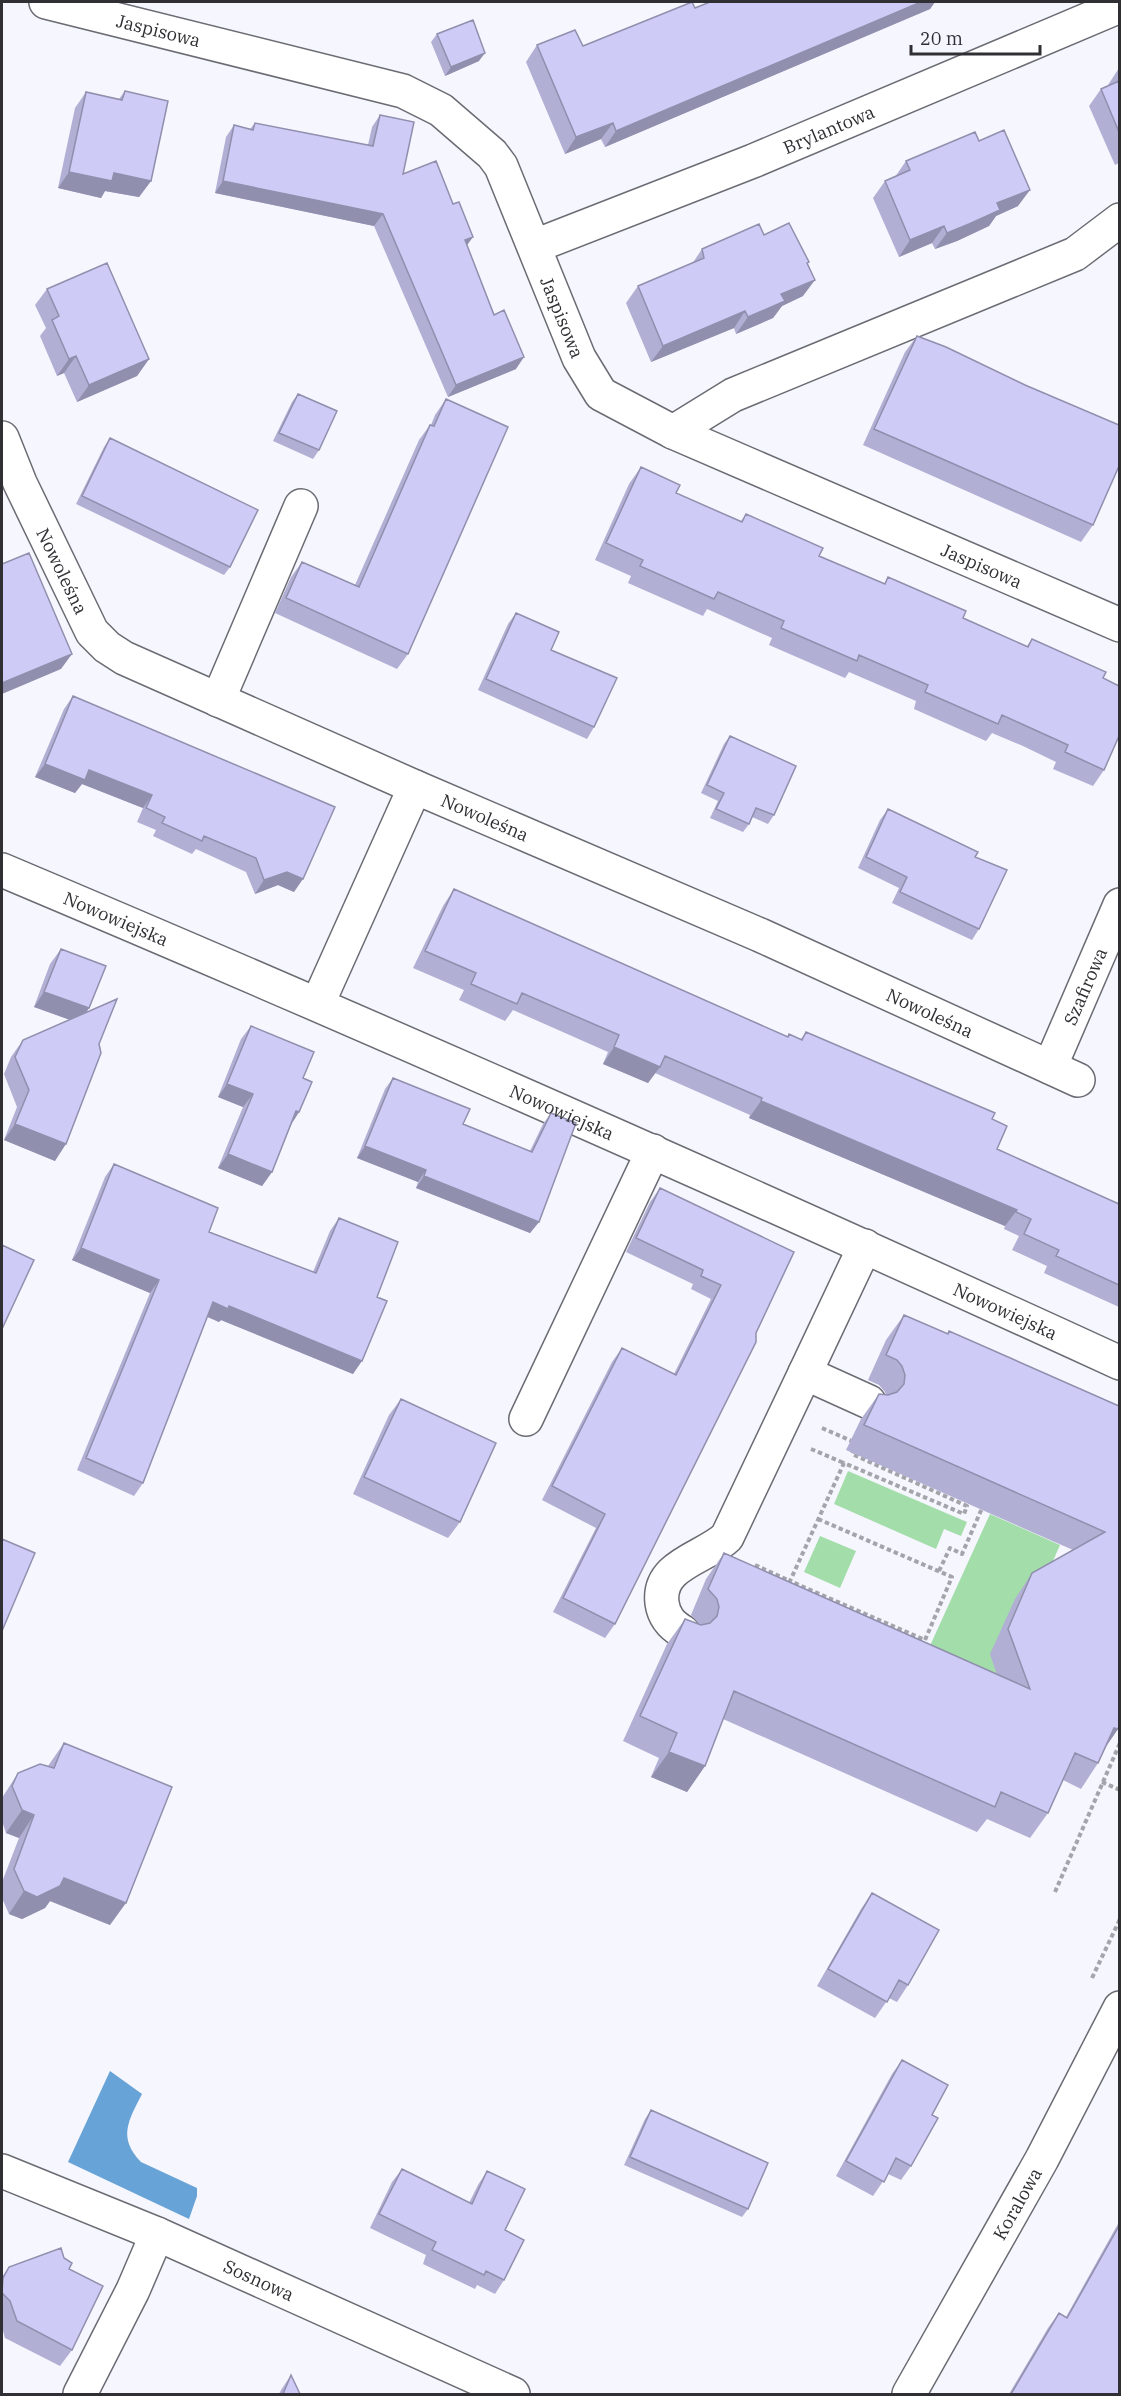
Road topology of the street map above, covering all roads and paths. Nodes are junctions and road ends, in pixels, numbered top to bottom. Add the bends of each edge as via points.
1 (46, 2) edge
2 (1119, 6) edge
3 (1119, 220) edge
4 (535, 246) junction
5 (673, 432) junction
6 (2, 438) edge
7 (301, 506) dead end
8 (1119, 625) edge
9 (218, 700) junction
10 (415, 787) junction
11 (2, 870) edge
12 (1119, 905) edge
13 (318, 1003) junction
14 (1064, 1073) joint
15 (653, 1151) junction
16 (865, 1246) junction
17 (1119, 1362) edge
18 (805, 1373) junction
19 (869, 1402) dead end
20 (526, 1419) dead end
21 (857, 1443) dead end
22 (986, 1499) edge
23 (818, 1519) junction
24 (939, 1571) junction
25 (801, 1586) junction
26 (799, 1592) edge
27 (683, 1632) edge
28 (925, 1640) junction
29 (922, 1647) edge
30 (1119, 1743) edge
31 (1102, 1782) junction
32 (1119, 1790) edge
33 (1055, 1892) dead end
34 (1119, 2008) edge
35 (2, 2171) edge
36 (157, 2234) junction
37 (80, 2394) edge
38 (513, 2394) edge
39 (909, 2394) edge

1 - 4 street, Jaspisowa via 403,91 441,110 492,154 501,166
2 - 4 street, Brylantowa via 753,161
3 - 5 street via 1076,254 733,395
4 - 5 street, Jaspisowa via 579,358 601,394
5 - 8 street, Jaspisowa
6 - 9 street, Nowoleśna via 92,632 124,658
7 - 9 street
9 - 10 street, Nowoleśna
10 - 13 street
10 - 14 street, Nowoleśna via 760,935
11 - 13 street, Nowowiejska
12 - 14 street, Szafirowa
13 - 15 street, Nowowiejska
15 - 16 street, Nowowiejska
15 - 20 street
16 - 17 street, Nowowiejska
16 - 18 street
18 - 19 street
18 - 27 street via 727,1537 688,1560 667,1580 662,1596 666,1618
21 - 23 path via 852,1454 967,1506 964,1514 844,1463
22 - 24 path via 962,1554 950,1548
23 - 24 path
23 - 25 path via 790,1581
24 - 28 path via 952,1577
25 - 26 path
25 - 28 path
28 - 29 path
30 - 31 path
31 - 32 path
31 - 33 path
34 - 39 street, Koralowa via 1036,2171
35 - 36 street, Sosnowa
36 - 37 street
36 - 38 street, Sosnowa

